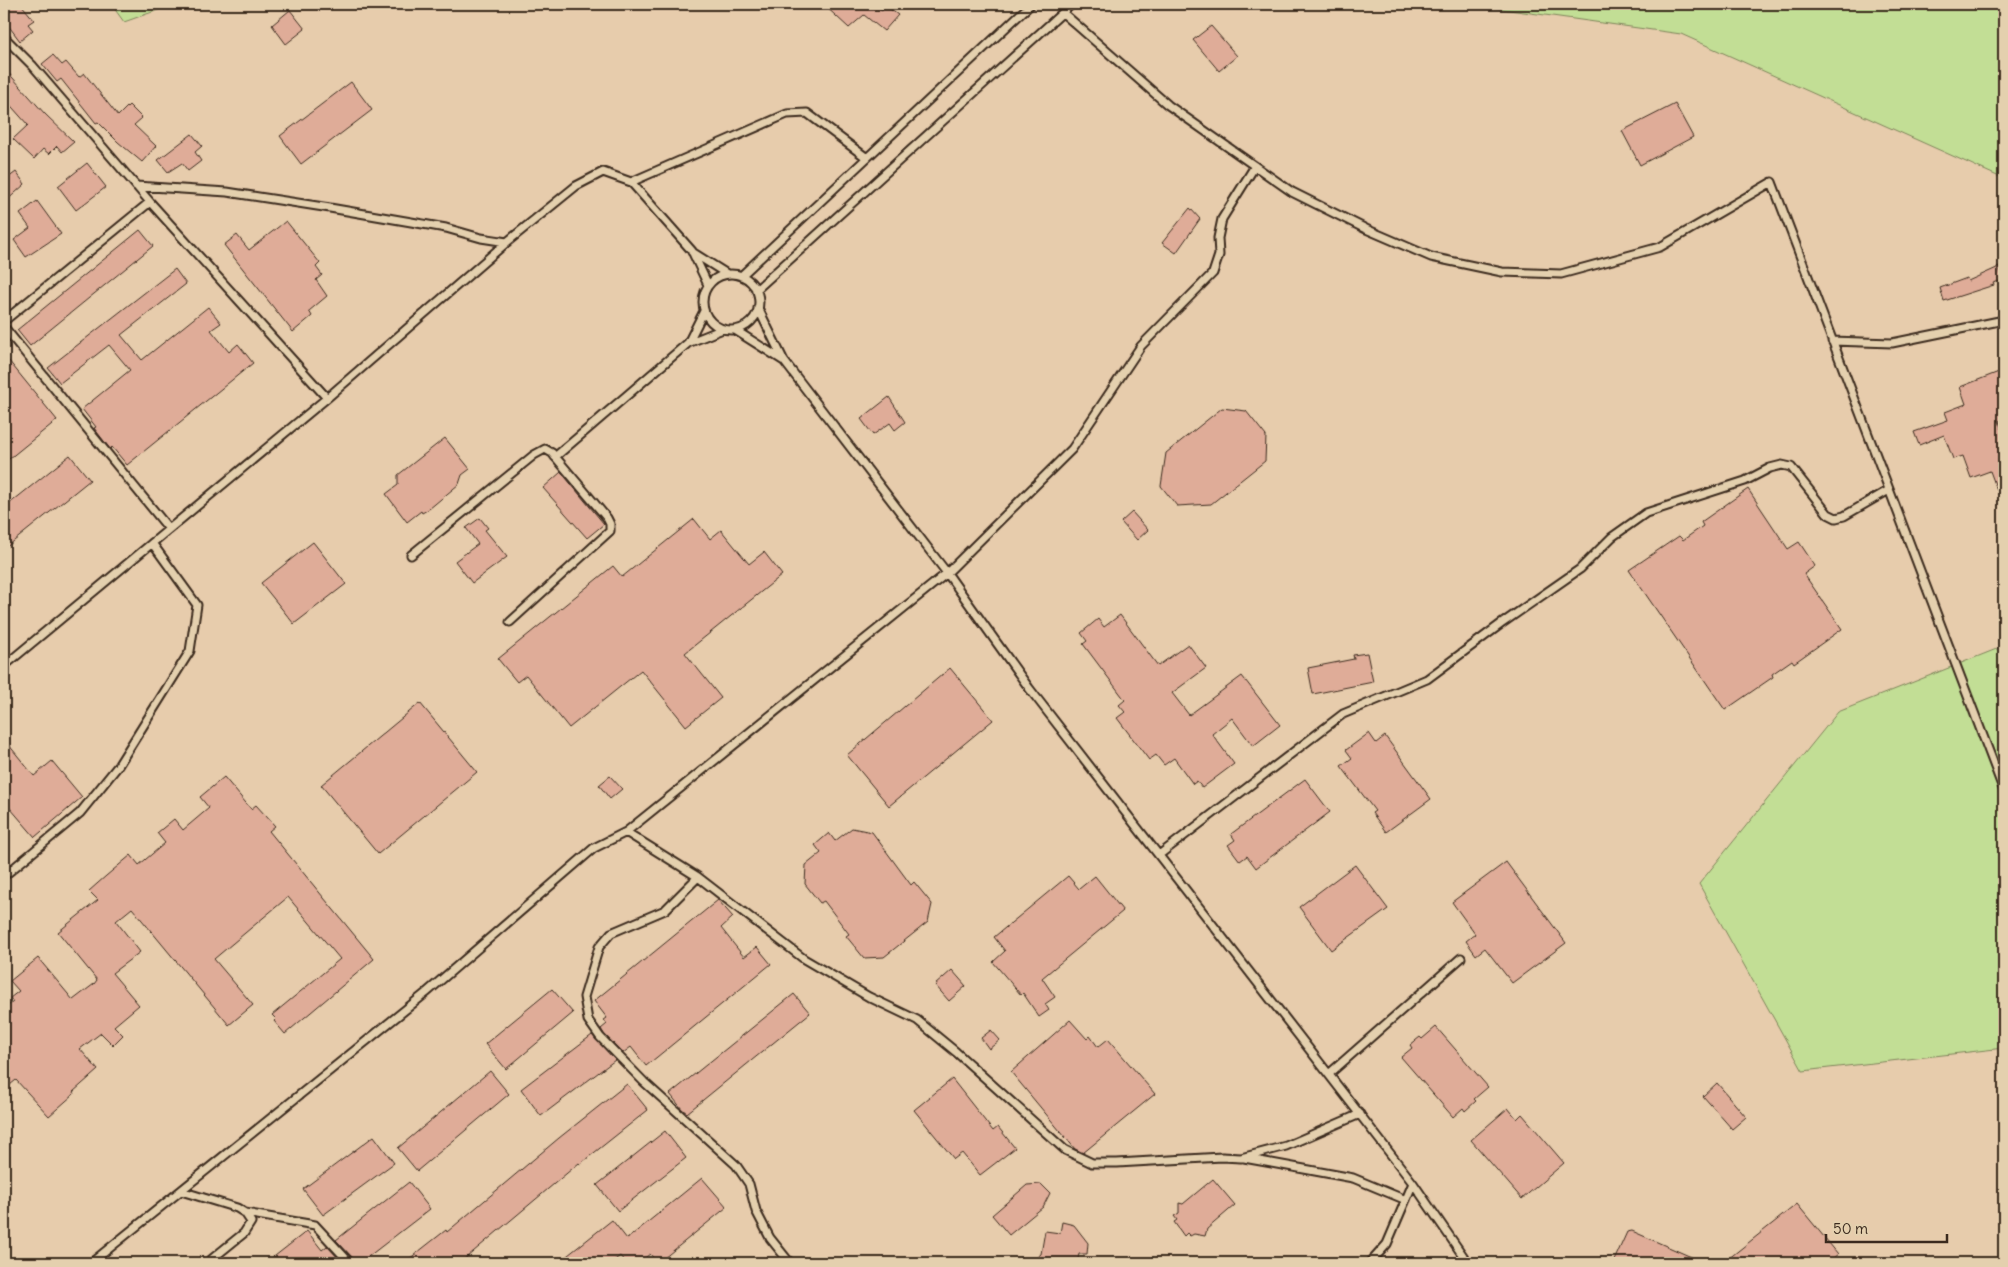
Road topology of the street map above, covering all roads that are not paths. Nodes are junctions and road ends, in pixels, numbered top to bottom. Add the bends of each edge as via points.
1 (1031, 4) edge
2 (1072, 4) edge
3 (1063, 13) junction
4 (4, 37) edge
5 (867, 158) junction
6 (1254, 166) junction
7 (631, 182) junction
8 (136, 186) junction
9 (150, 202) junction
10 (507, 242) junction
11 (692, 251) junction
12 (727, 274) junction
13 (741, 276) junction
14 (708, 285) junction
15 (756, 290) junction
16 (758, 308) junction
17 (704, 311) junction
18 (2004, 320) edge
19 (4, 321) edge
20 (4, 327) edge
21 (723, 329) junction
22 (735, 330) junction
23 (1832, 341) junction
24 (688, 343) junction
25 (784, 361) junction
26 (327, 398) junction
27 (555, 457) junction
28 (1889, 490) junction
29 (169, 529) junction
30 (152, 543) junction
31 (411, 555) dead end
32 (947, 573) junction
33 (510, 622) dead end
34 (4, 666) edge
35 (2004, 791) edge
36 (626, 832) junction
37 (1159, 855) junction
38 (4, 876) edge
39 (698, 877) junction
40 (1461, 958) dead end
41 (1329, 1074) junction
42 (1360, 1114) junction
43 (1241, 1158) junction
44 (1413, 1183) junction
45 (181, 1191) junction
46 (1406, 1200) junction
47 (245, 1213) junction
48 (91, 1263) edge
49 (207, 1263) edge
50 (350, 1263) edge
51 (790, 1263) edge
52 (1370, 1263) edge
53 (1468, 1263) edge

1 - 5 lane
2 - 3 lane
3 - 6 lane via 1168,105
3 - 15 lane
4 - 8 lane
5 - 7 lane via 807,113 787,114
5 - 13 lane
6 - 23 lane via 1292,192 1431,257 1502,272 1561,274 1660,247 1772,182
6 - 32 lane via 1222,219 1218,238 1220,255 1213,273 1141,346 1072,449
7 - 10 lane via 603,172 576,186
7 - 11 lane
8 - 9 lane
8 - 10 lane via 227,192 446,228
9 - 19 lane
9 - 26 lane
10 - 26 lane
11 - 12 lane
11 - 14 lane
12 - 13 lane
12 - 14 lane
13 - 15 lane
14 - 17 lane via 702,302
15 - 16 lane
16 - 22 lane via 750,322
16 - 25 lane
17 - 21 lane via 708,319
17 - 24 lane
18 - 23 lane via 1892,343
20 - 29 lane
21 - 22 lane
21 - 24 lane
22 - 25 lane
23 - 28 lane
24 - 27 lane
25 - 32 lane
26 - 29 lane
27 - 31 lane via 545,449 534,455
27 - 33 lane via 607,518 610,531
28 - 35 lane
28 - 37 lane via 1836,518 1828,514 1791,467 1782,464 1745,481 1646,513 1612,537 1580,569 1427,679 1343,714
29 - 30 lane
30 - 34 lane
30 - 38 lane via 197,605 190,651 118,766 80,813
32 - 36 lane
32 - 37 lane via 1029,688
36 - 39 lane
36 - 45 lane via 594,848 426,993
37 - 41 lane
39 - 43 lane via 804,959 869,997 917,1020 1065,1150 1092,1163
39 - 51 lane via 665,910 611,933 600,947 584,997 588,1020 644,1082 736,1165 749,1184 756,1210 770,1238
40 - 41 lane
41 - 42 lane
42 - 43 lane via 1286,1146
42 - 44 lane
43 - 46 lane via 1352,1178
44 - 46 lane
44 - 53 lane
45 - 47 lane
45 - 48 lane
46 - 52 lane via 1387,1244
47 - 49 lane via 252,1222 244,1233
47 - 50 lane via 315,1224

